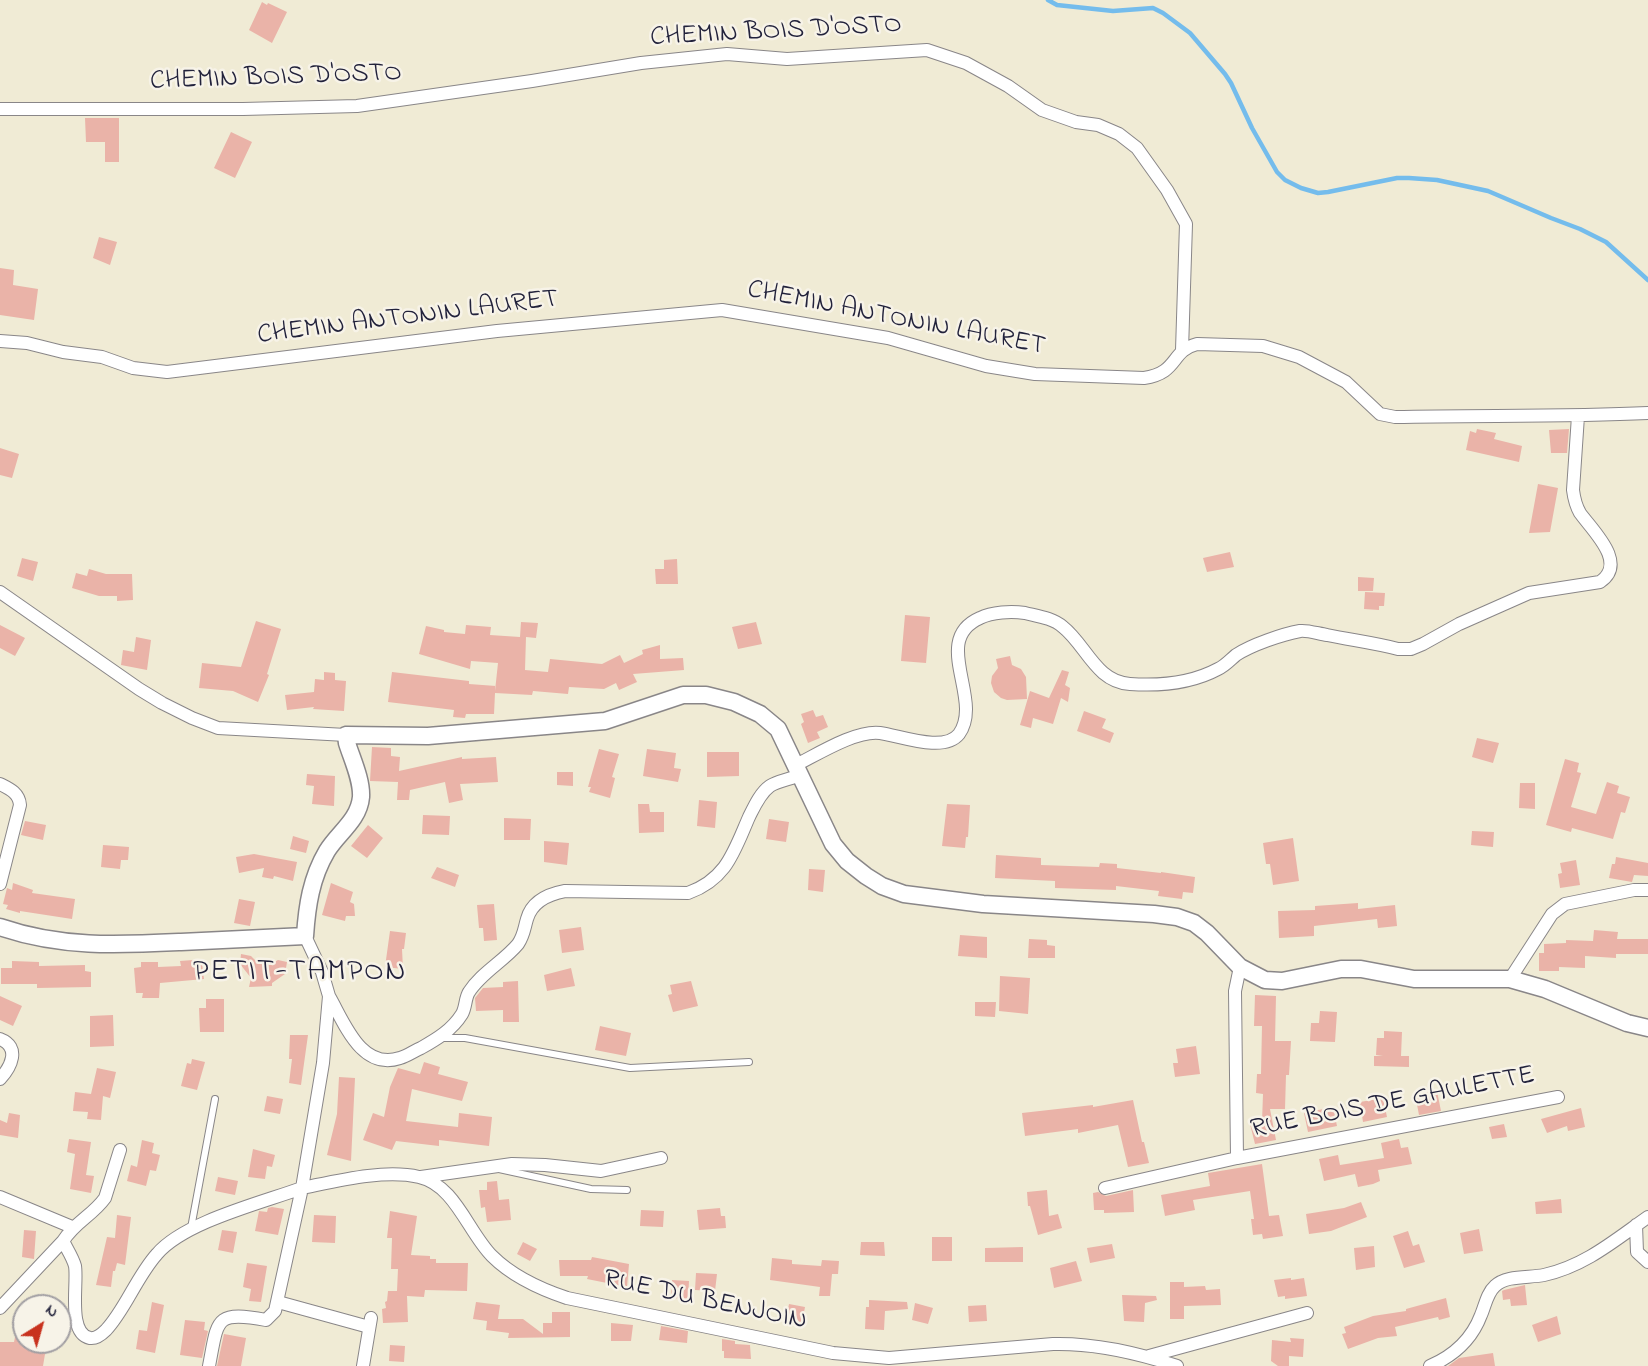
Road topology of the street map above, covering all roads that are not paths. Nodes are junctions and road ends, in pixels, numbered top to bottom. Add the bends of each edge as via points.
1 (0, 109) edge
2 (0, 341) edge
3 (1182, 350) junction
4 (1648, 413) edge
5 (1578, 416) junction
6 (0, 592) edge
7 (346, 735) junction
8 (798, 770) junction
9 (0, 784) edge
10 (0, 884) edge
11 (1648, 890) edge
12 (0, 927) edge
13 (304, 936) junction
14 (1240, 967) junction
15 (1510, 979) junction
16 (329, 996) junction
17 (1648, 1028) edge
18 (439, 1038) junction
19 (0, 1039) edge
20 (749, 1062) dead end
21 (0, 1079) edge
22 (1558, 1097) dead end
23 (215, 1099) dead end
24 (120, 1150) dead end
25 (661, 1158) dead end
26 (1237, 1158) junction
27 (493, 1167) junction
28 (421, 1177) junction
29 (302, 1188) junction
30 (1105, 1188) dead end
31 (627, 1190) dead end
32 (0, 1197) edge
33 (1648, 1217) edge
34 (1636, 1225) junction
35 (72, 1227) junction
36 (191, 1229) junction
37 (63, 1241) junction
38 (1648, 1262) edge
39 (278, 1302) junction
40 (0, 1308) edge
41 (1307, 1313) dead end
42 (1147, 1356) junction
43 (208, 1366) edge
44 (363, 1366) edge
45 (1177, 1366) edge
46 (1430, 1366) edge

1 - 3 street, CHEMIN BOIS D'OSTO via 357,106 716,55 787,59 927,50 966,63 1042,110 1098,125 1137,148 1185,224
2 - 3 street, CHEMIN ANTONIN LAURET via 167,372 497,331 722,310 888,338 986,366 1035,374 1144,378 1166,371
3 - 5 street via 1197,344 1263,346 1299,357 1346,382 1380,414 1395,417
4 - 5 street
5 - 8 street via 1573,490 1579,512 1612,562 1609,574 1600,582 1529,593 1411,649 1302,631 1269,640 1200,677 1168,683 1118,682 1099,670 1061,625 1018,612 992,614 967,626 957,644 965,707 963,723 952,740 942,743 878,733 866,735 842,743
6 - 7 street via 139,689 192,718 218,728
7 - 8 street via 428,736 604,721 683,695 706,696 734,702 760,714 778,729
7 - 13 street via 361,794 359,806 316,871
8 - 14 street via 833,844 847,861 882,886 904,894 983,904 1177,917 1207,933
8 - 18 street via 770,786 755,804 724,869 704,887 688,892 566,891 542,899 527,918 518,943 469,993 464,1012
9 - 10 street via 19,798 20,805
11 - 15 street via 1565,904 1552,914
12 - 13 street via 58,942 127,944
13 - 16 street
14 - 15 street via 1265,980 1282,981 1341,969 1414,979
14 - 26 street, RUE BOIS DE GAULETTE via 1235,991
15 - 17 street
16 - 18 street via 355,1042 375,1058 401,1058
16 - 29 street via 323,1063
18 - 20 lane via 465,1038 630,1068
19 - 21 street via 11,1048 13,1059
22 - 26 street, RUE BOIS DE GAULETTE
23 - 36 lane
24 - 35 street via 105,1198
25 - 27 street via 602,1171 545,1165
26 - 30 street, RUE BOIS DE GAULETTE
27 - 28 street
27 - 31 lane via 591,1189
28 - 29 street, RUE DU BENJOIN via 387,1175
28 - 42 street, RUE DU BENJOIN via 449,1196 480,1242 506,1268 545,1291 567,1298 861,1357 1076,1343
29 - 36 street, RUE DU BENJOIN
29 - 39 street
32 - 35 street
33 - 34 street
34 - 38 street via 1637,1252
34 - 46 street via 1600,1252 1570,1267 1496,1285 1468,1338
35 - 37 street
36 - 37 street, RUE DU BENJOIN via 159,1251 109,1326 94,1338 84,1334 76,1323 75,1264
37 - 40 street
39 - 43 street via 273,1315 266,1320 232,1315 221,1322
39 - 44 street via 370,1322
41 - 42 street, RUE DU BENJOIN
42 - 45 street, RUE DU BENJOIN

